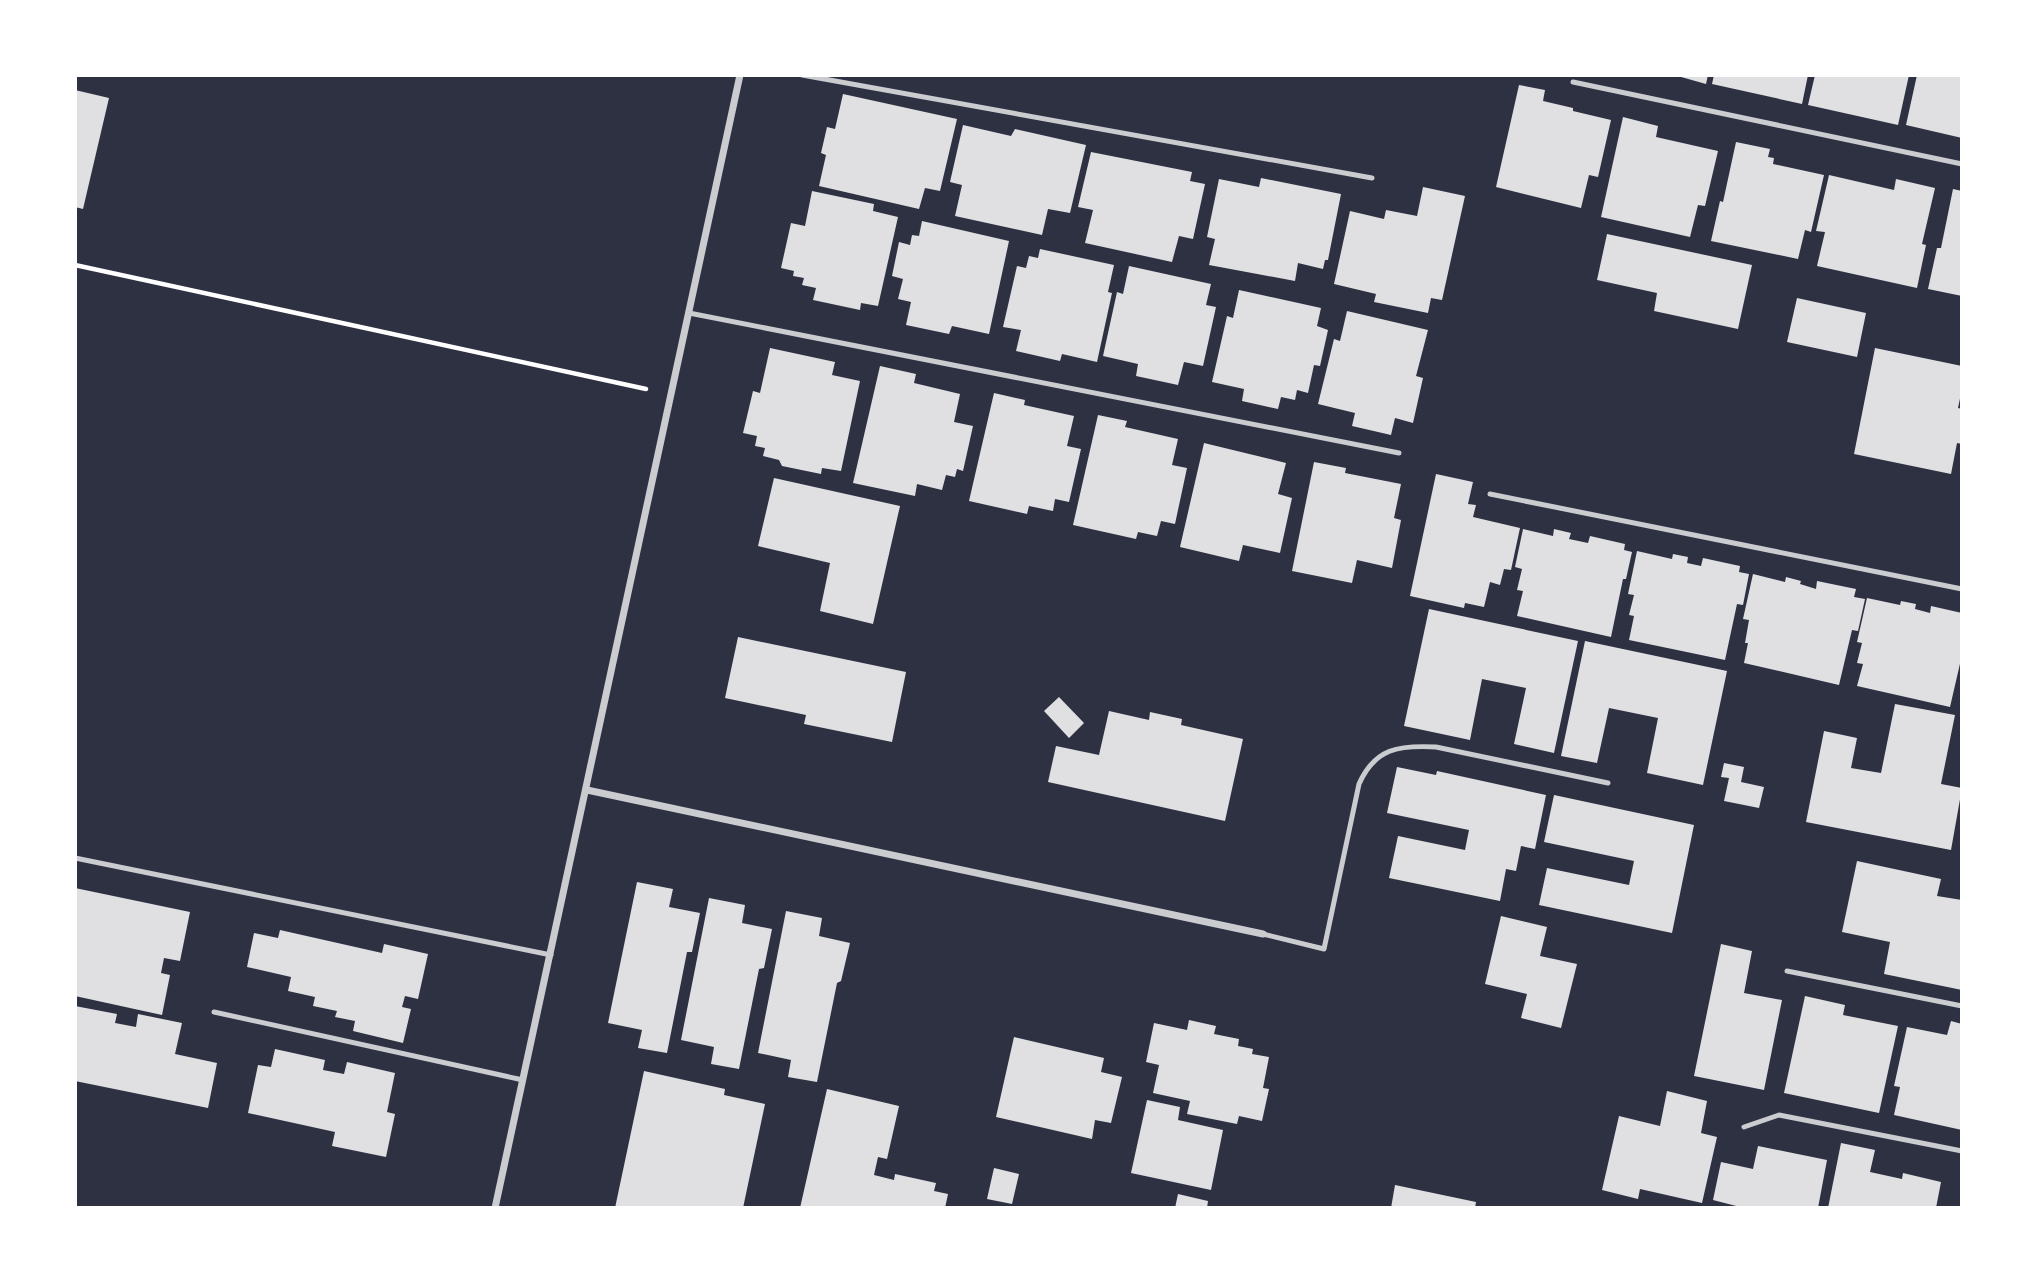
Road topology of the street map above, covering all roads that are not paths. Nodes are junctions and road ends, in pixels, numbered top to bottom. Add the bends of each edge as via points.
1 (740, 75) edge
2 (802, 75) edge
3 (1573, 82) dead end
4 (1962, 164) edge
5 (1373, 178) dead end
6 (689, 313) junction
7 (1399, 453) dead end
8 (1490, 494) dead end
9 (1962, 589) edge
10 (1608, 783) dead end
11 (587, 790) junction
12 (75, 858) edge
13 (1264, 934) joint
14 (551, 955) junction
15 (1787, 971) dead end
16 (1962, 1006) edge
17 (214, 1012) dead end
18 (523, 1080) junction
19 (1744, 1127) dead end
20 (1962, 1151) edge
21 (495, 1208) edge

1 - 6 street
2 - 5 lane
3 - 4 lane
6 - 7 lane
6 - 11 street
8 - 9 lane
10 - 13 lane via 1436,747 1407,747 1387,753 1366,767 1359,784 1324,949
11 - 13 street
11 - 14 street
12 - 14 lane
14 - 18 street
15 - 16 lane
17 - 18 lane
18 - 21 street
19 - 20 lane via 1779,1115

